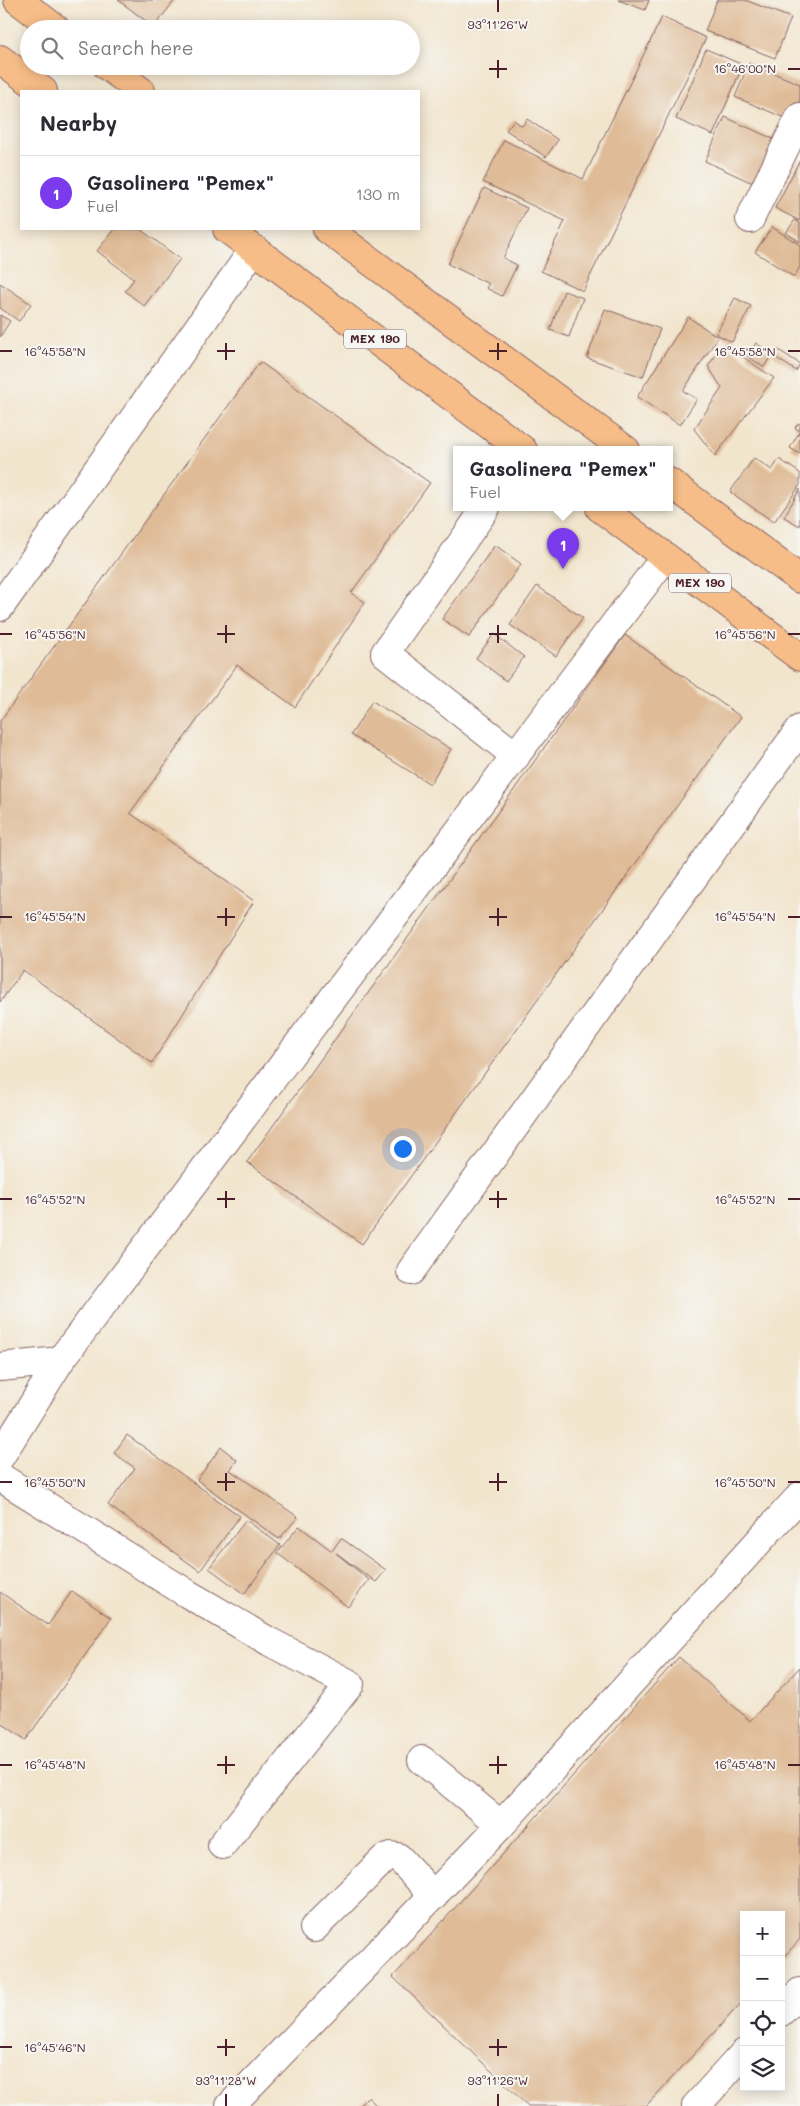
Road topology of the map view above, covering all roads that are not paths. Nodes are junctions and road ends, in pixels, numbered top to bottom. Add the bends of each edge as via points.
1 (18, 0) edge
2 (44, 20) edge
3 (0, 59) edge
4 (20, 74) edge
5 (22, 75) edge
6 (119, 75) edge
7 (42, 90) edge
8 (140, 90) edge
9 (800, 117) edge
10 (750, 219) dead end
11 (228, 230) edge
12 (328, 230) edge
13 (254, 249) junction
14 (518, 446) edge
15 (621, 446) edge
16 (673, 485) edge
17 (484, 511) edge
18 (604, 511) edge
19 (665, 557) junction
20 (800, 579) edge
21 (0, 607) edge
22 (800, 658) edge
23 (800, 729) edge
24 (516, 756) junction
25 (411, 1271) dead end
26 (60, 1362) junction
27 (0, 1367) edge
28 (0, 1458) edge
29 (0, 1477) edge
30 (800, 1496) edge
31 (422, 1760) dead end
32 (501, 1825) junction
33 (222, 1845) dead end
34 (434, 1896) junction
35 (314, 1928) dead end
36 (800, 1992) edge
37 (785, 2008) edge
38 (740, 2057) edge
39 (230, 2106) edge
40 (696, 2106) edge

1 - 2 main road
3 - 4 main road
5 - 7 main road
6 - 8 main road
9 - 10 street
11 - 13 main road, MEX 190
12 - 15 main road
13 - 14 main road, MEX 190
13 - 21 street
16 - 20 main road
17 - 24 street via 385,653
18 - 19 main road, MEX 190
19 - 22 main road, MEX 190
19 - 24 street
23 - 25 street
24 - 26 street
26 - 27 street
26 - 28 street
29 - 33 street via 270,1642 350,1684
30 - 32 street
31 - 32 street
32 - 34 street
34 - 35 street via 398,1856 391,1856 384,1859
34 - 39 street
36 - 37 street
38 - 40 street

